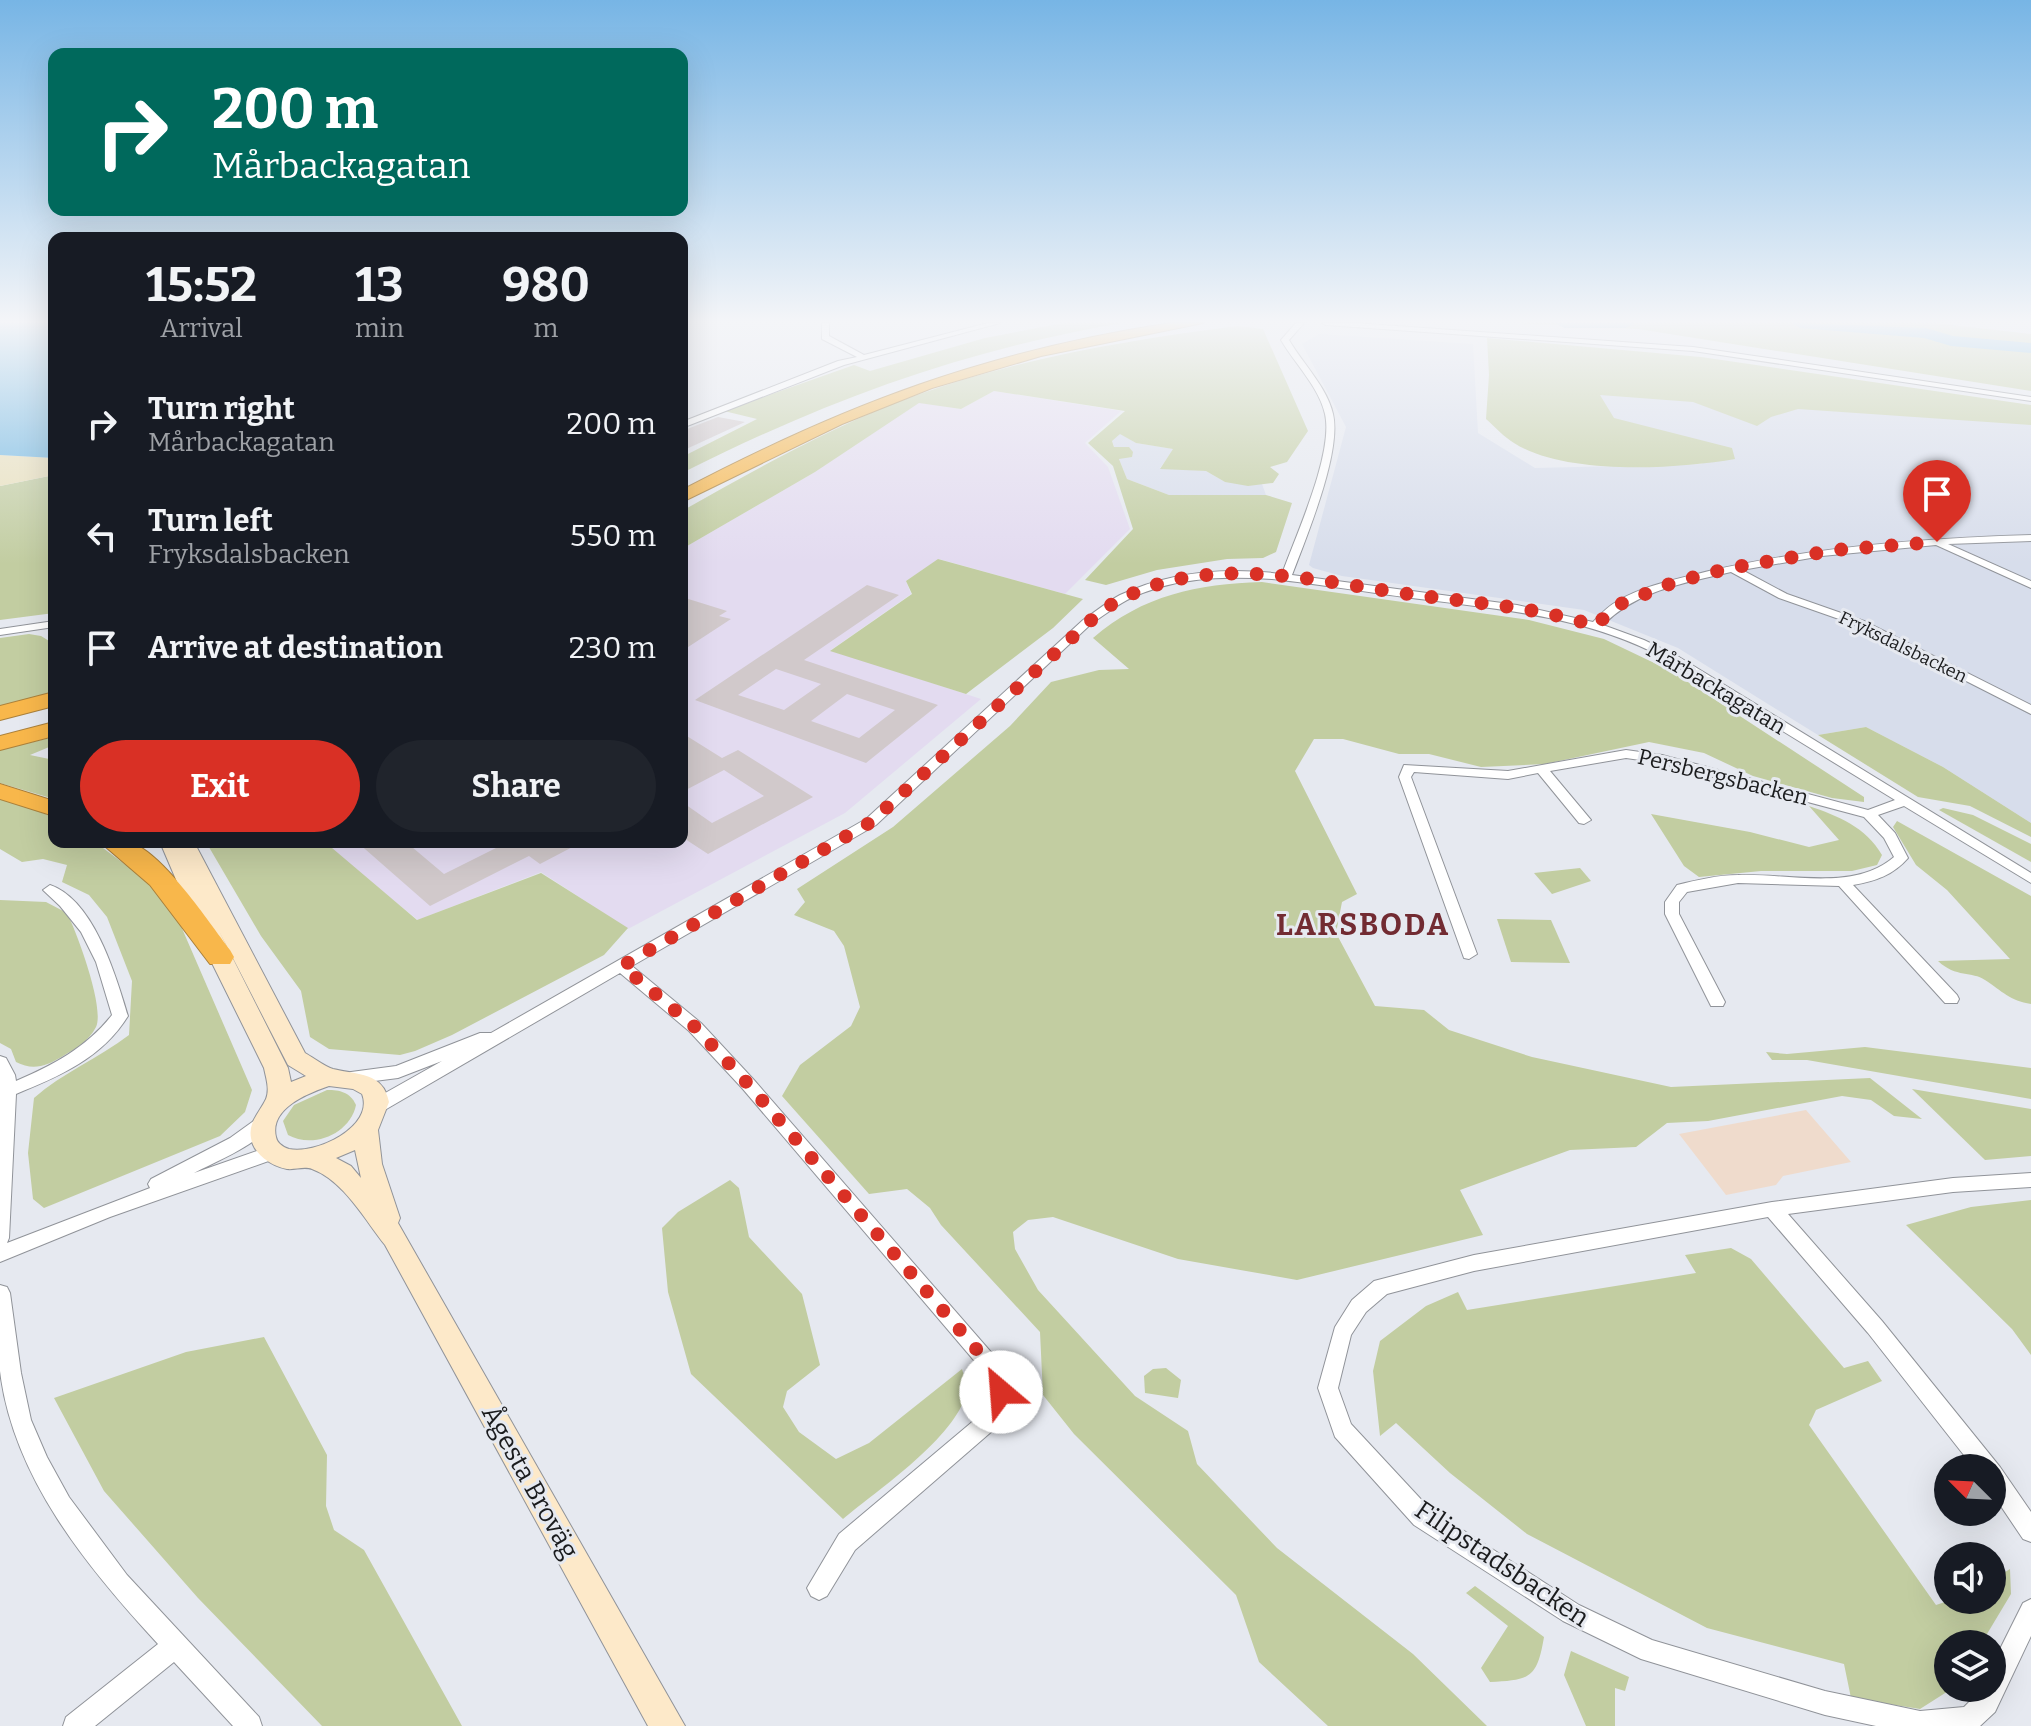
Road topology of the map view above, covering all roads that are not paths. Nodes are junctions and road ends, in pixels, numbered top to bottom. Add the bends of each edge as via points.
1 (732, 404) edge
2 (846, 404) edge
3 (880, 404) edge
4 (1324, 404) edge
5 (688, 422) edge
6 (688, 478) edge
7 (688, 494) edge
8 (2031, 538) edge
9 (1937, 542) junction
10 (1730, 568) junction
11 (1287, 574) junction
12 (2031, 585) edge
13 (48, 625) edge
14 (1595, 626) junction
15 (0, 632) edge
16 (48, 701) edge
17 (2031, 710) edge
18 (0, 713) edge
19 (48, 713) edge
20 (0, 725) edge
21 (48, 731) edge
22 (0, 743) edge
23 (1542, 770) junction
24 (0, 791) edge
25 (1903, 802) junction
26 (48, 807) edge
27 (1869, 814) junction
28 (1584, 820) dead end
29 (129, 848) edge
30 (173, 848) edge
31 (187, 848) edge
32 (2031, 879) edge
33 (1841, 880) junction
34 (50, 890) dead end
35 (1469, 954) dead end
36 (220, 957) junction
37 (622, 966) junction
38 (1951, 999) dead end
39 (1717, 1002) dead end
40 (505, 1031) junction
41 (0, 1062) edge
42 (340, 1078) junction
43 (8, 1091) junction
44 (278, 1101) junction
45 (372, 1117) junction
46 (261, 1125) junction
47 (271, 1153) junction
48 (313, 1158) junction
49 (2031, 1180) edge
50 (1772, 1209) junction
51 (104, 1212) junction
52 (394, 1237) junction
53 (0, 1238) edge
54 (0, 1254) edge
55 (0, 1293) edge
56 (1976, 1454) edge
57 (2006, 1494) edge
58 (2031, 1531) edge
59 (819, 1588) dead end
60 (2031, 1611) edge
61 (177, 1644) junction
62 (75, 1726) edge
63 (250, 1726) edge
64 (667, 1726) edge

1 - 5 street
2 - 6 highway
3 - 7 highway
4 - 11 street via 1331,431 1322,473
8 - 9 street
9 - 10 street via 1836,550
9 - 12 street
10 - 14 street via 1618,605
10 - 17 street, Fryksdalsbacken via 1783,596 1860,623
11 - 14 street, Mårbackagatan
11 - 37 street, Mårbackagatan via 1193,578 1116,601 871,822
13 - 15 street
14 - 25 street, Mårbackagatan via 1658,650
16 - 18 highway
19 - 20 highway
21 - 22 highway
23 - 27 street, Persbergsbacken via 1638,755
23 - 28 street
23 - 35 street, Persbergsbacken via 1452,773 1423,766 1409,768 1405,777
24 - 26 highway
25 - 27 street
25 - 32 street, Mårbackagatan
27 - 33 street via 1890,836 1901,858 1891,871
29 - 36 highway via 172,892
30 - 36 main road
31 - 42 main road via 296,1059
33 - 38 street
33 - 39 street via 1736,879 1682,888 1672,902 1672,914
34 - 43 street via 85,921 120,1016 103,1041 77,1060
36 - 44 main road via 276,1068
37 - 40 street, Mårbackagatan
37 - 59 street via 695,1027 748,1084 990,1365 1001,1386 991,1419 847,1542
40 - 42 street, Mårbackagatan via 398,1072
40 - 45 street, Mårbackagatan
41 - 43 street
42 - 44 main road via 302,1085
42 - 45 main road via 366,1083 375,1093
43 - 53 street
44 - 46 main road
45 - 48 main road via 335,1150
45 - 52 main road, Ågesta Broväg via 369,1164
46 - 47 main road via 261,1141
46 - 51 street
47 - 48 main road, Ågesta Broväg
47 - 51 street
48 - 52 main road, Ågesta Broväg via 342,1173
49 - 50 street, Filipstadsbacken
50 - 56 street
50 - 60 street, Filipstadsbacken via 1474,1263 1381,1287 1359,1306 1342,1333 1334,1360 1328,1388 1342,1430 1422,1517 1571,1613 1649,1651 1825,1703 1920,1723 1969,1719 1986,1703
51 - 54 street
52 - 64 main road, Ågesta Broväg
55 - 61 street via 21,1418 47,1482 86,1543
57 - 58 street
61 - 62 street
61 - 63 street

